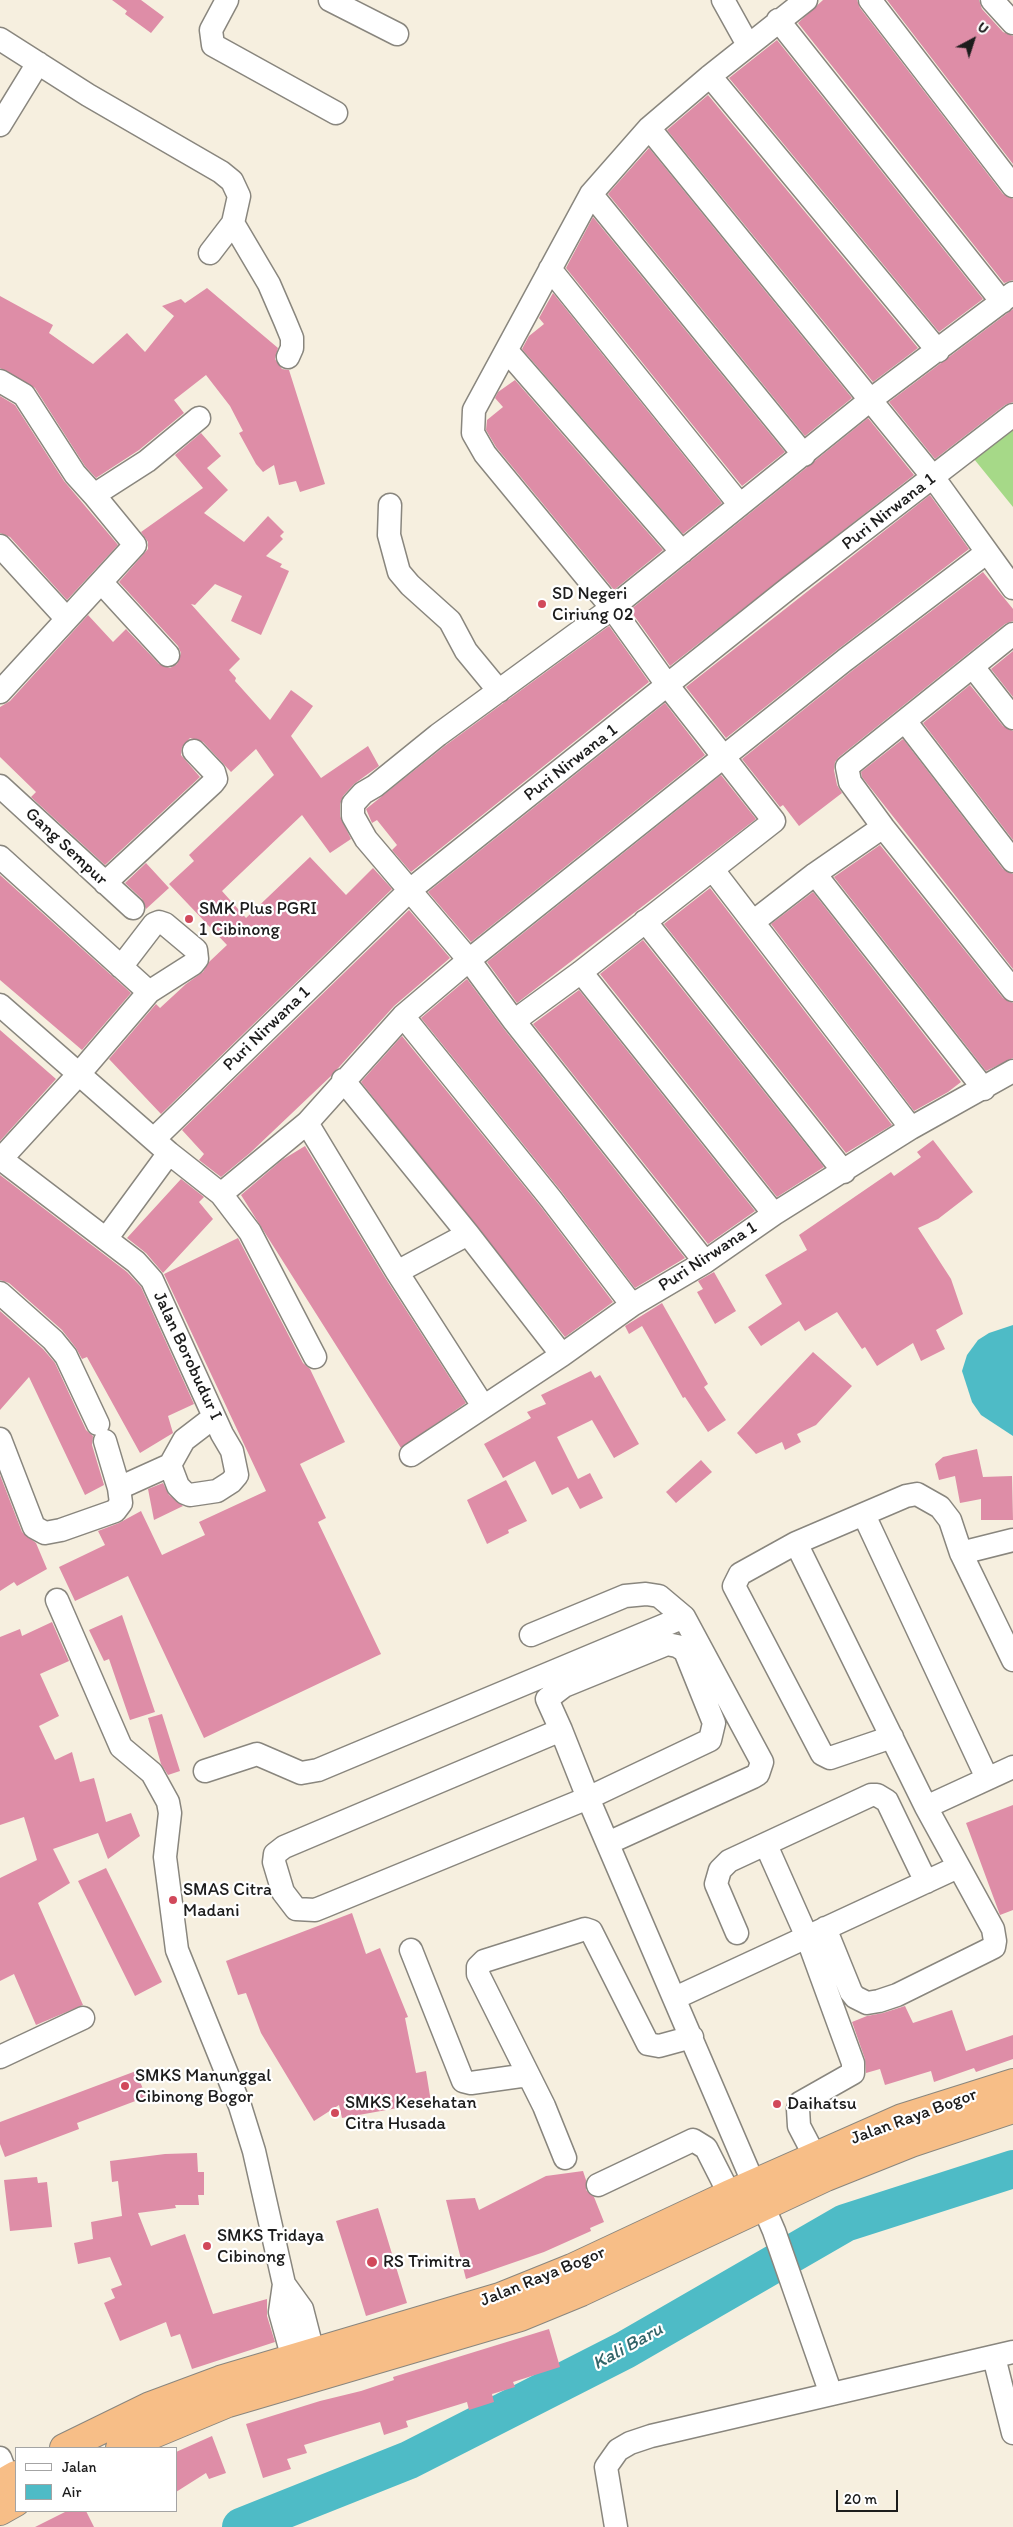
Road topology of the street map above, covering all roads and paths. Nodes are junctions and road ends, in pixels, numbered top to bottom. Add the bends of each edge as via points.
1 (227, 0) edge
2 (330, 0) edge
3 (723, 0) edge
4 (806, 0) edge
5 (870, 0) edge
6 (992, 0) edge
7 (778, 20) junction
8 (1013, 23) edge
9 (397, 34) dead end
10 (0, 40) edge
11 (748, 45) junction
12 (38, 63) junction
13 (710, 76) junction
14 (336, 113) dead end
15 (0, 125) edge
16 (649, 128) junction
17 (1013, 186) edge
18 (591, 194) junction
19 (233, 223) junction
20 (210, 253) dead end
21 (550, 269) junction
22 (1007, 298) edge
23 (507, 351) junction
24 (938, 351) junction
25 (288, 357) dead end
26 (0, 381) edge
27 (869, 401) junction
28 (1013, 415) edge
29 (199, 418) dead end
30 (804, 455) junction
31 (933, 477) junction
32 (94, 495) junction
33 (390, 505) dead end
34 (740, 505) junction
35 (0, 546) edge
36 (682, 552) junction
37 (986, 553) junction
38 (101, 582) junction
39 (1013, 588) edge
40 (612, 608) junction
41 (66, 618) junction
42 (1013, 634) edge
43 (168, 655) dead end
44 (973, 667) junction
45 (668, 686) junction
46 (499, 691) junction
47 (0, 692) edge
48 (1013, 718) edge
49 (905, 721) junction
50 (194, 751) dead end
51 (725, 758) junction
52 (0, 786) edge
53 (883, 827) junction
54 (0, 857) edge
55 (1013, 861) edge
56 (714, 870) junction
57 (815, 874) junction
58 (105, 883) junction
59 (410, 890) junction
60 (133, 908) dead end
61 (645, 921) junction
62 (753, 922) junction
63 (469, 960) junction
64 (121, 967) junction
65 (581, 972) junction
66 (1013, 990) edge
67 (149, 992) junction
68 (0, 1005) edge
69 (403, 1016) junction
70 (514, 1021) junction
71 (1013, 1071) edge
72 (78, 1075) junction
73 (343, 1080) junction
74 (984, 1089) junction
75 (307, 1123) junction
76 (912, 1128) junction
77 (161, 1146) junction
78 (1, 1160) edge
79 (844, 1172) junction
80 (221, 1194) junction
81 (774, 1214) junction
82 (468, 1234) junction
83 (106, 1239) junction
84 (705, 1262) junction
85 (397, 1272) junction
86 (0, 1293) edge
87 (632, 1305) junction
88 (562, 1355) junction
89 (315, 1357) dead end
90 (483, 1406) junction
91 (214, 1416) junction
92 (0, 1439) edge
93 (411, 1455) dead end
94 (170, 1465) junction
95 (119, 1488) junction
96 (864, 1515) junction
97 (1013, 1540) edge
98 (796, 1542) junction
99 (960, 1553) junction
100 (57, 1600) dead end
101 (684, 1617) junction
102 (532, 1635) dead end
103 (1013, 1660) edge
104 (560, 1730) junction
105 (892, 1737) junction
106 (1013, 1767) edge
107 (205, 1771) dead end
108 (987, 1778) junction
109 (588, 1798) junction
110 (926, 1808) junction
111 (608, 1843) junction
112 (766, 1845) junction
113 (958, 1867) junction
114 (926, 1882) junction
115 (816, 1932) junction
116 (737, 1934) dead end
117 (411, 1950) dead end
118 (675, 1998) junction
119 (83, 2018) dead end
120 (692, 2037) junction
121 (0, 2057) edge
122 (528, 2075) junction
123 (1013, 2083) edge
124 (1013, 2110) edge
125 (565, 2158) dead end
126 (820, 2167) junction
127 (598, 2185) dead end
128 (753, 2206) junction
129 (1004, 2355) edge
130 (306, 2367) junction
131 (831, 2394) junction
132 (1013, 2433) edge
133 (66, 2447) edge
134 (122, 2447) edge
135 (8, 2480) edge
136 (0, 2511) edge
137 (616, 2527) edge

1 - 14 street via 212,30 213,45
2 - 9 street
3 - 11 street
4 - 7 street
5 - 17 street
6 - 8 street
7 - 11 street
7 - 22 street
10 - 12 street
11 - 13 street
12 - 15 street
12 - 19 street via 232,181 239,196
13 - 16 street
13 - 24 street
16 - 18 street
16 - 27 street
18 - 21 street
18 - 30 street
19 - 20 street
19 - 25 street via 269,284 285,320 292,338
21 - 23 street
21 - 34 street
22 - 24 street
23 - 36 street
23 - 40 street via 474,410 473,433 485,454
24 - 27 street
26 - 32 street via 24,395 75,474
27 - 30 street
27 - 31 street
28 - 31 street, Puri Nirwana 1
29 - 32 street via 147,461
30 - 34 street
31 - 37 street
31 - 45 street, Puri Nirwana 1
32 - 38 street via 135,545
33 - 46 street via 389,535 400,572 450,622 466,651
34 - 36 street
35 - 41 street
36 - 40 street
37 - 39 street
37 - 51 street via 845,660
38 - 41 street
38 - 43 street
40 - 45 street
40 - 46 street
41 - 47 street
42 - 44 street
44 - 48 street
44 - 49 street
45 - 51 street
45 - 59 street, Puri Nirwana 1
46 - 59 street via 363,793 353,804 353,816 366,839
49 - 53 street via 847,767 850,782
49 - 55 street
50 - 58 street via 214,772 216,779
51 - 56 street via 774,821
51 - 63 street
52 - 58 street, Gang Sempur
53 - 57 street
53 - 66 street
54 - 64 street
56 - 61 street
56 - 62 street
57 - 62 street
57 - 74 street
58 - 60 street, Gang Sempur
59 - 63 street
59 - 77 street, Puri Nirwana 1
61 - 65 street
61 - 79 street
62 - 76 street
63 - 69 street
63 - 70 street
64 - 67 street
64 - 67 street via 154,924 159,922 196,950 197,959 193,964
65 - 70 street
65 - 81 street
67 - 72 street
68 - 72 street
69 - 73 street
69 - 87 street
70 - 84 street
71 - 74 street, Puri Nirwana 1
72 - 77 street
72 - 78 street
73 - 75 street
73 - 82 street
74 - 76 street, Puri Nirwana 1
75 - 80 street
75 - 85 street
76 - 79 street, Puri Nirwana 1
77 - 80 street
77 - 83 street, Puri Nirwana 1
78 - 83 street, Jalan Borobudur I
79 - 81 street, Puri Nirwana 1
80 - 89 street via 250,1232
81 - 84 street, Puri Nirwana 1
82 - 85 street
82 - 88 street
83 - 91 street, Jalan Borobudur I via 136,1262 152,1280
84 - 87 street, Puri Nirwana 1
85 - 90 street
86 - 95 street via 30,1317 66,1356 101,1432
87 - 88 street, Puri Nirwana 1
88 - 90 street, Puri Nirwana 1
90 - 93 street, Puri Nirwana 1
91 - 94 street via 184,1440
91 - 94 street, Jalan Borobudur I via 236,1460 237,1475 231,1482 209,1494 185,1494 178,1486
92 - 95 street via 34,1527 45,1533 116,1511 121,1504
94 - 95 street
96 - 98 street
96 - 99 street via 917,1494 945,1513
96 - 108 street
97 - 99 street
98 - 105 street
98 - 105 street via 740,1574 734,1586 822,1754 830,1758
99 - 103 street
100 - 130 street via 121,1747 152,1773 168,1802 170,1813 165,1857 177,1950 237,2098 251,2142 284,2284 280,2312
101 - 102 street via 659,1596 625,1596
101 - 107 street via 318,1770 301,1773 257,1754
101 - 111 street via 760,1758 762,1768 753,1777
104 - 109 street
104 - 109 street via 548,1699 564,1686 668,1644 685,1651 714,1723 710,1740
104 - 109 street via 284,1847 275,1854 274,1862 283,1892 296,1909 315,1910
105 - 110 street
106 - 108 street
108 - 110 street
109 - 111 street
110 - 113 street
111 - 118 street
112 - 114 street via 866,1797 877,1795 887,1802
112 - 115 street
112 - 116 street via 729,1861 720,1870 716,1884
113 - 114 street
113 - 115 street via 993,1929 994,1947 897,1995 867,2003 855,1996
114 - 115 street
115 - 118 street
115 - 126 street via 854,2069 845,2079 800,2103 798,2108 799,2126
117 - 122 street via 463,2081 471,2083
118 - 120 street
119 - 121 street
120 - 122 street via 659,2046 648,2044 591,1931 585,1929 484,1961 478,1967 478,1974
120 - 128 street
122 - 125 street
123 - 126 highway, Jalan Raya Bogor via 902,2118
124 - 126 highway, Jalan Raya Bogor via 911,2143
126 - 128 highway, Jalan Raya Bogor
127 - 128 street via 693,2140 706,2148
128 - 130 highway, Jalan Raya Bogor via 581,2292 520,2317
128 - 131 street via 791,2272
129 - 131 street
129 - 132 street
130 - 133 highway, Jalan Raya Bogor via 220,2380 150,2406
130 - 134 highway, Jalan Raya Bogor
131 - 137 street via 651,2436 618,2450 606,2467
135 - 136 highway

